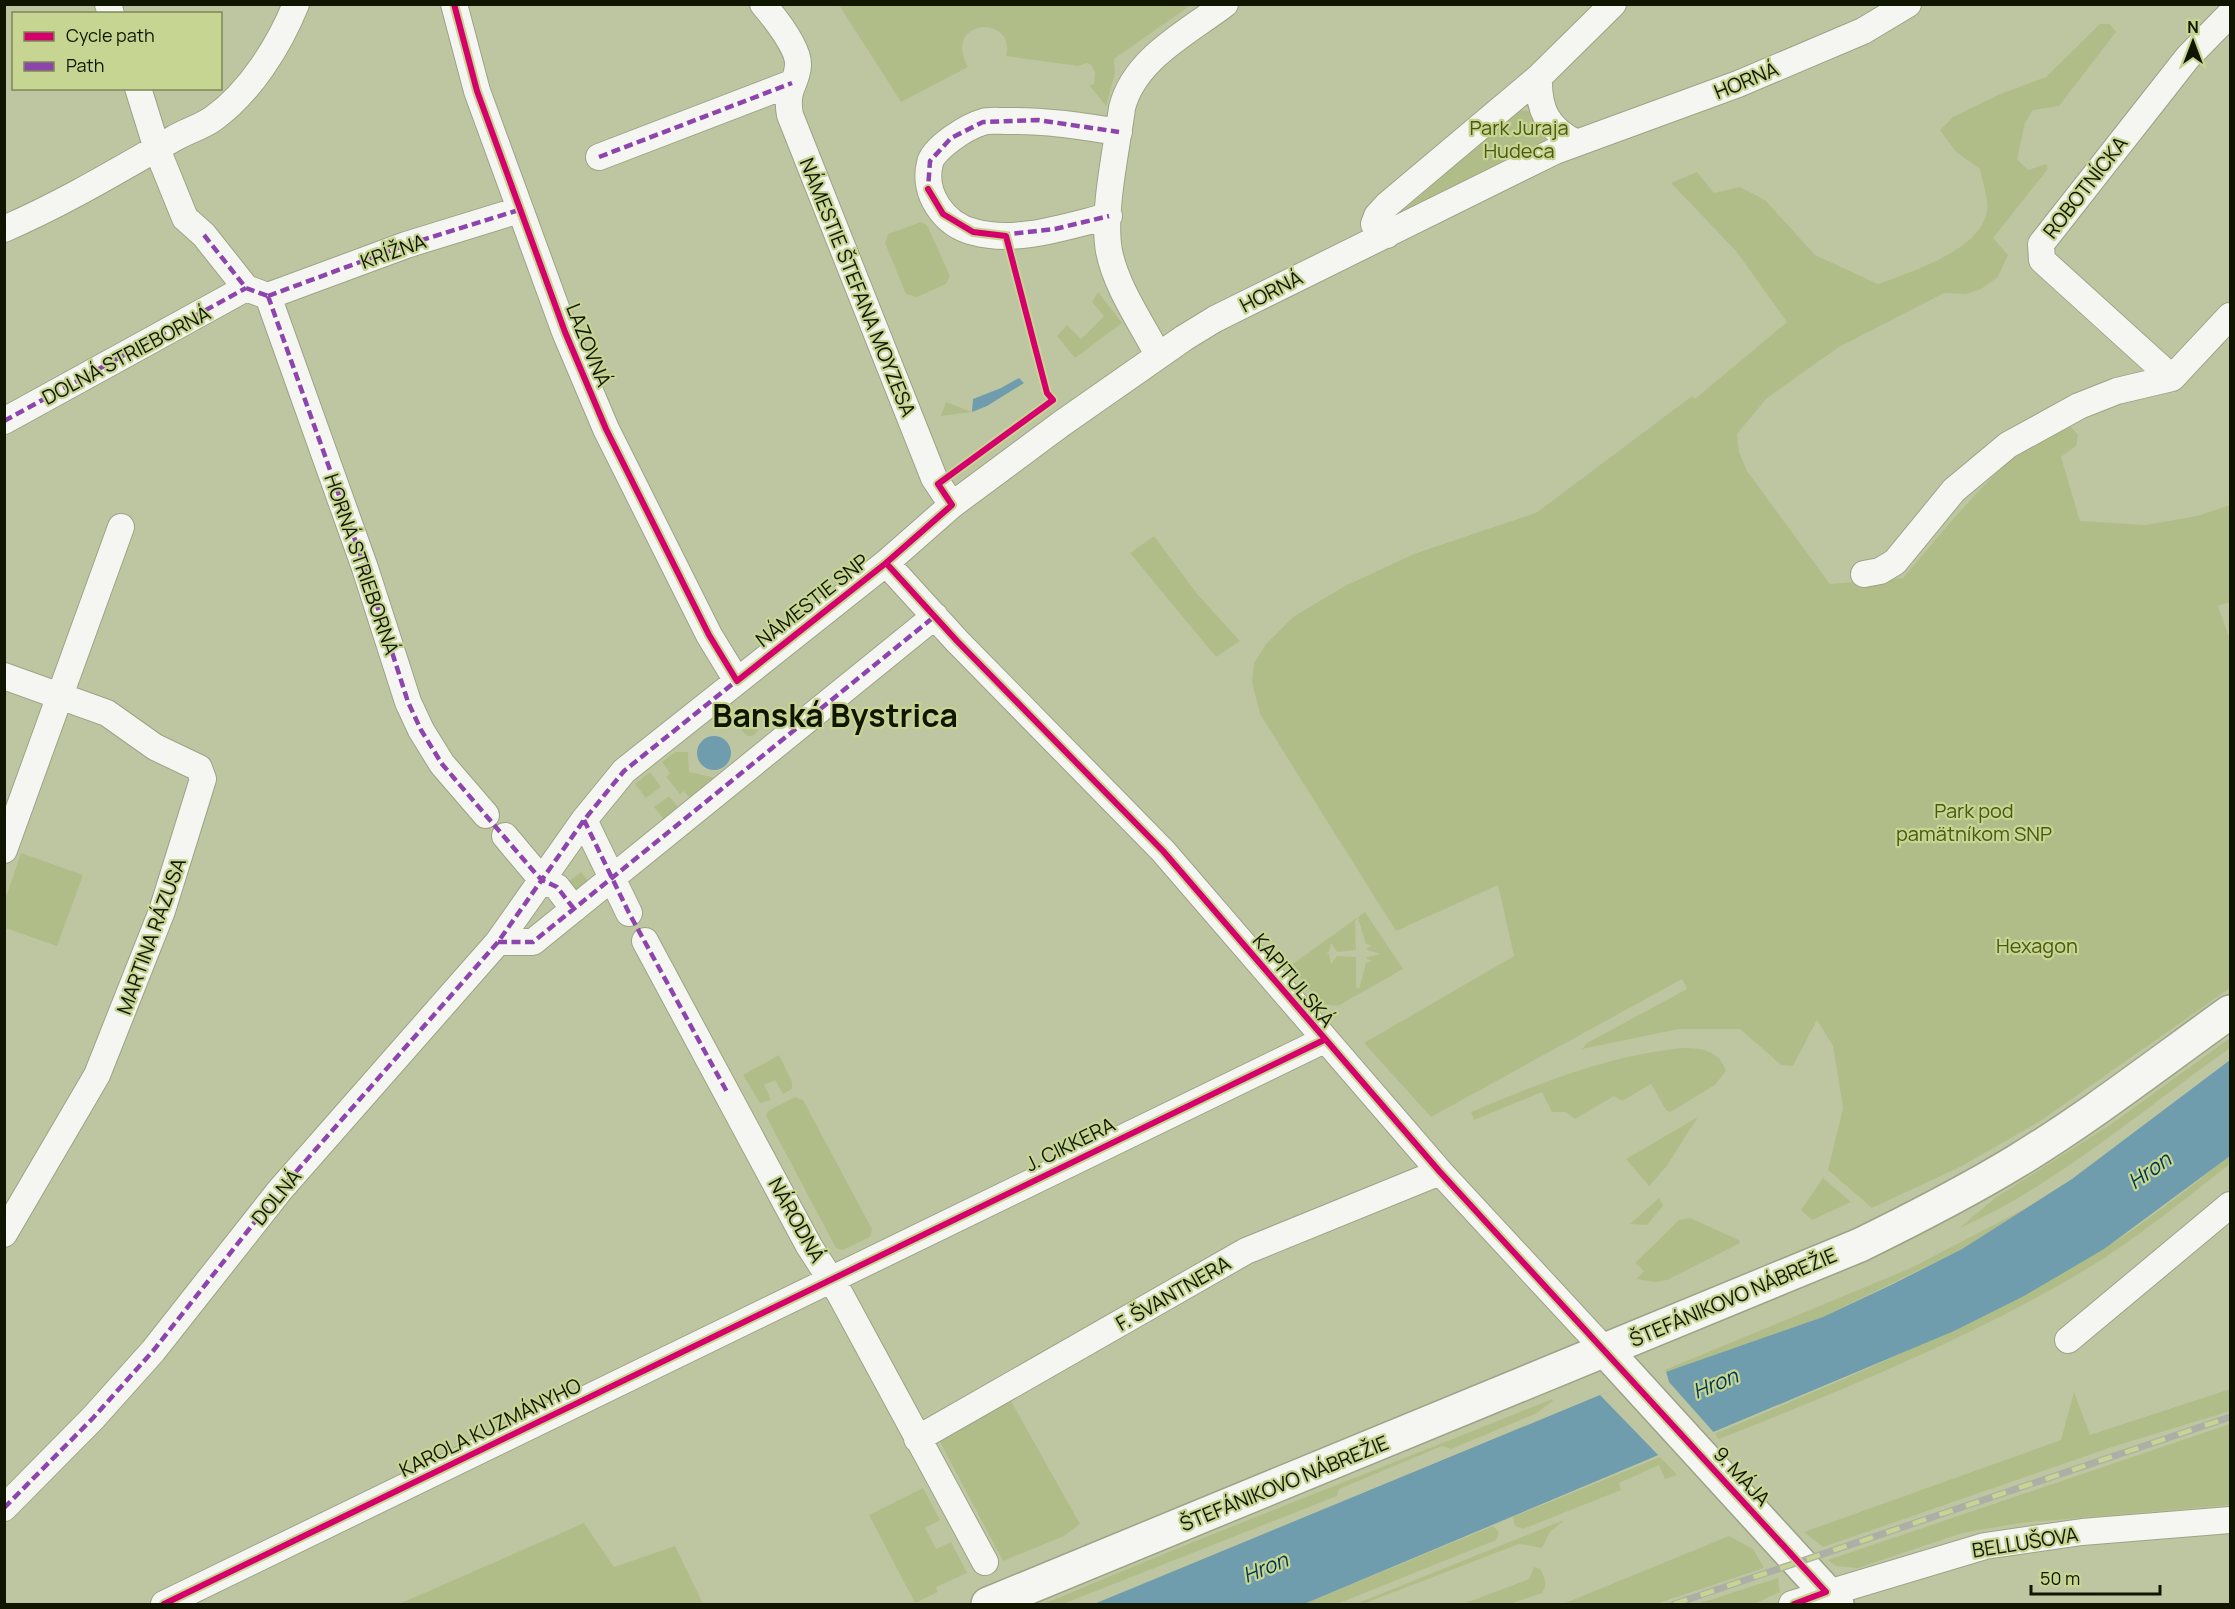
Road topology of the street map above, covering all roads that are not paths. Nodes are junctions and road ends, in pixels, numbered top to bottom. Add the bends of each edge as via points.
1 (296, 4) edge
2 (454, 4) edge
3 (763, 4) edge
4 (1225, 4) edge
5 (1613, 4) edge
6 (1908, 4) edge
7 (1872, 14) edge
8 (2230, 14) edge
9 (795, 74) junction
10 (1539, 77) junction
11 (139, 90) edge
12 (1119, 132) junction
13 (1577, 143) junction
14 (157, 148) junction
15 (599, 157) dead end
16 (519, 210) junction
17 (1109, 216) junction
18 (4, 229) edge
19 (1387, 235) junction
20 (257, 292) junction
21 (2230, 316) edge
22 (1158, 355) junction
23 (2172, 378) junction
24 (4, 421) edge
25 (952, 505) junction
26 (121, 527) dead end
27 (886, 563) junction
28 (1864, 574) dead end
29 (935, 616) junction
30 (955, 638) joint
31 (4, 676) edge
32 (737, 681) junction
33 (62, 697) junction
34 (486, 815) dead end
35 (584, 820) junction
36 (505, 836) dead end
37 (4, 850) edge
38 (612, 877) junction
39 (542, 880) junction
40 (574, 909) junction
41 (629, 913) dead end
42 (645, 941) dead end
43 (498, 942) junction
44 (2230, 1012) edge
45 (1324, 1040) junction
46 (1440, 1172) junction
47 (2230, 1205) edge
48 (4, 1234) edge
49 (830, 1278) junction
50 (2068, 1340) dead end
51 (1605, 1350) junction
52 (917, 1439) junction
53 (4, 1508) edge
54 (2230, 1520) edge
55 (986, 1562) dead end
56 (1831, 1599) edge
57 (995, 1602) edge
58 (1793, 1604) edge
59 (164, 1605) edge

1 - 14 street via 268,55 237,97 213,119
2 - 16 street, LAZOVNÁ via 477,91
3 - 9 street via 795,52
4 - 12 street via 1131,80
5 - 10 street
6 - 7 street, HORNÁ
7 - 13 street, HORNÁ via 1738,84
8 - 23 street, ROBOTNÍCKA via 2188,57 2042,244 2042,260
9 - 15 street
9 - 25 street, NÁMESTIE ŠTEFANA MOYZESA via 787,101 790,115 934,478
10 - 13 street via 1543,110 1561,135
10 - 19 street via 1387,205 1374,224
11 - 14 street, HORNÁ STRIEBORNÁ
12 - 17 street
12 - 17 street via 1038,120 983,122 951,138 930,161 928,189 943,214 973,232 1006,236
13 - 19 street, HORNÁ
14 - 18 street via 92,187
14 - 20 street, HORNÁ STRIEBORNÁ via 185,218
16 - 20 street, KRÍŽNA
16 - 32 street, LAZOVNÁ via 606,429 709,635
17 - 22 street via 1108,249 1114,269
19 - 22 street, HORNÁ via 1215,319
20 - 24 street, DOLNÁ STRIEBORNÁ
20 - 34 street, HORNÁ STRIEBORNÁ via 361,557 408,702 442,764
21 - 23 street
22 - 25 street
23 - 28 street via 2117,391 2079,406 2008,445 1954,490 1895,562
25 - 27 street
26 - 33 street
27 - 29 street, NÁMESTIE SNP
27 - 32 street, NÁMESTIE SNP
29 - 30 street, NÁMESTIE SNP
29 - 38 street
30 - 45 street, KAPITULSKÁ via 1163,851
31 - 33 street, MARTINA RÁZUSA
32 - 35 street, NÁMESTIE SNP via 624,771
33 - 37 street
33 - 48 street, MARTINA RÁZUSA via 111,716 155,747 199,768 203,779 158,920 97,1075
35 - 38 street
35 - 39 street, NÁMESTIE SNP
36 - 39 street
38 - 40 street
38 - 41 street
39 - 40 street via 557,887
39 - 43 street, DOLNÁ
40 - 43 street via 533,942
42 - 49 street, NÁRODNÁ via 809,1246
43 - 53 street, DOLNÁ via 280,1190 146,1360
44 - 51 main road, ŠTEFÁNIKOVO NÁBREŽIE via 2058,1136 1966,1191 1860,1245
45 - 46 street, KAPITULSKÁ
45 - 49 street, J. CIKKERA
46 - 51 street, KAPITULSKÁ
46 - 52 street, F. ŠVANTNERA via 1246,1251
47 - 50 street
49 - 52 street, NÁRODNÁ
49 - 59 street, KAROLA KUZMÁNYHO
51 - 56 main road, 9. MÁJA
51 - 57 main road, ŠTEFÁNIKOVO NÁBREŽIE
52 - 55 street, NÁRODNÁ
54 - 56 street, BELLUŠOVA via 2082,1532 1985,1546
56 - 58 street, BELLUŠOVA

